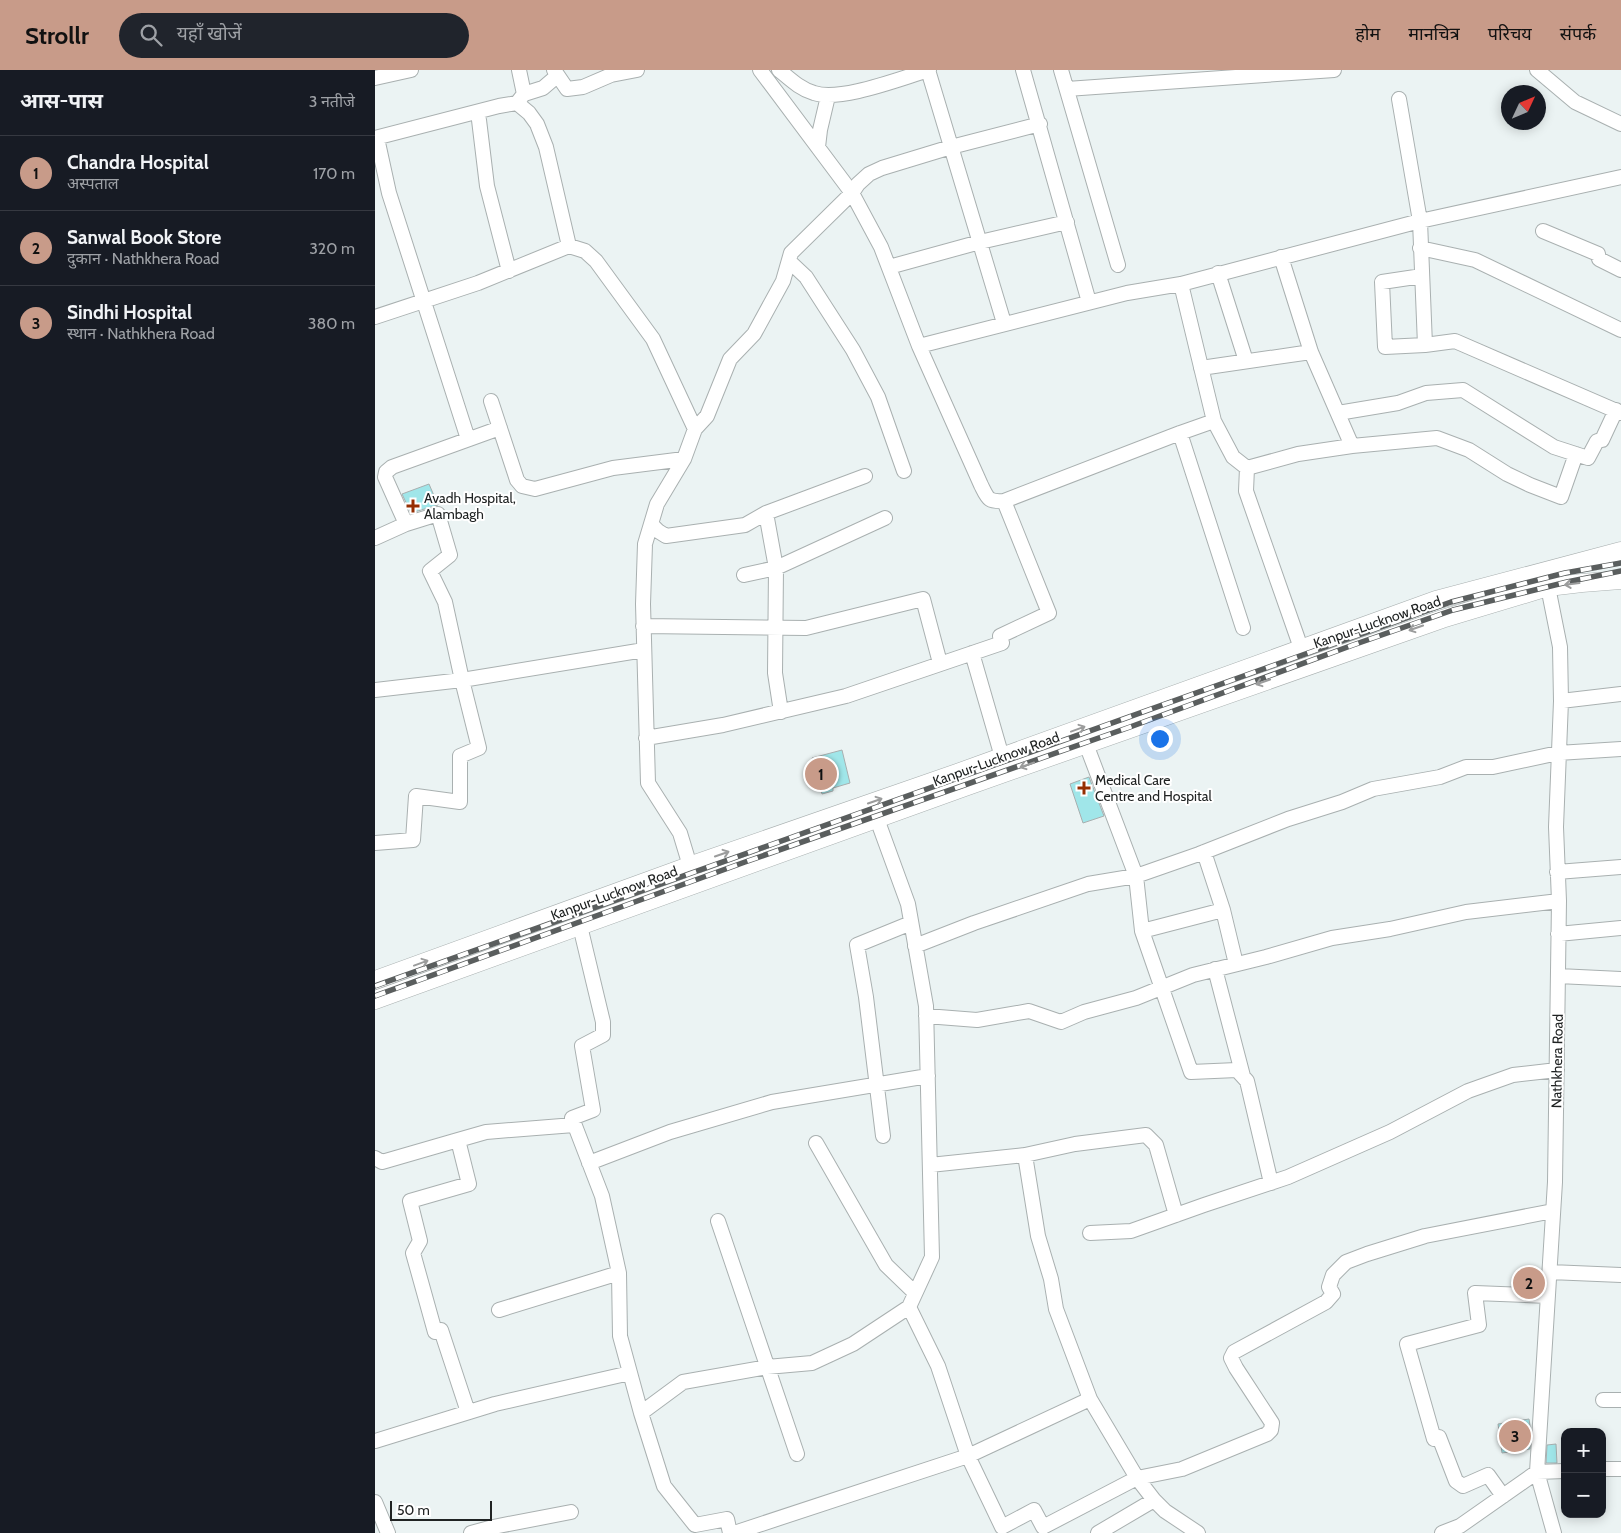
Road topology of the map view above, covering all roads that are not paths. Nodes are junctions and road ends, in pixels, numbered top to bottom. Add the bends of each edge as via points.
1 (519, 70) edge
2 (637, 70) edge
3 (760, 70) edge
4 (779, 70) edge
5 (928, 70) edge
6 (1023, 70) edge
7 (1061, 70) edge
8 (1334, 70) edge
9 (1537, 70) edge
10 (406, 71) edge
11 (556, 73) edge
12 (375, 78) edge
13 (1067, 89) junction
14 (828, 96) junction
15 (520, 99) junction
16 (1399, 99) dead end
17 (479, 120) dead end
18 (1040, 124) junction
19 (1621, 124) edge
20 (376, 138) edge
21 (951, 147) junction
22 (818, 148) junction
23 (1621, 177) edge
24 (852, 193) junction
25 (1420, 221) junction
26 (1067, 222) junction
27 (1543, 230) dead end
28 (980, 242) junction
29 (569, 246) junction
30 (1420, 248) junction
31 (1281, 257) junction
32 (789, 261) junction
33 (1118, 265) dead end
34 (889, 267) junction
35 (1621, 270) edge
36 (509, 271) junction
37 (1218, 273) junction
38 (1421, 276) junction
39 (1181, 284) junction
40 (424, 301) junction
41 (1089, 302) junction
42 (375, 318) edge
43 (1004, 323) junction
44 (1621, 330) edge
45 (919, 346) junction
46 (1425, 346) junction
47 (1311, 352) junction
48 (1246, 361) junction
49 (1201, 368) junction
50 (491, 401) dead end
51 (1618, 412) edge
52 (1338, 413) junction
53 (1214, 421) junction
54 (500, 428) junction
55 (695, 429) junction
56 (1180, 433) junction
57 (468, 439) junction
58 (1352, 446) junction
59 (1576, 454) junction
60 (684, 459) junction
61 (1247, 468) junction
62 (905, 471) dead end
63 (865, 476) dead end
64 (1004, 501) junction
65 (766, 513) junction
66 (885, 518) dead end
67 (406, 524) junction
68 (651, 524) junction
69 (375, 538) edge
70 (1621, 551) edge
71 (776, 568) junction
72 (743, 574) dead end
73 (1621, 580) edge
74 (1548, 587) junction
75 (643, 626) junction
76 (775, 628) junction
77 (1243, 628) dead end
78 (1301, 648) junction
79 (644, 650) junction
80 (972, 653) junction
81 (940, 663) junction
82 (1231, 673) junction
83 (462, 680) junction
84 (375, 690) edge
85 (1237, 691) junction
86 (1621, 694) edge
87 (1561, 701) junction
88 (781, 712) junction
89 (646, 738) junction
90 (1086, 744) junction
91 (1621, 749) edge
92 (1558, 752) junction
93 (1002, 757) junction
94 (877, 818) junction
95 (375, 843) edge
96 (1204, 852) junction
97 (689, 866) junction
98 (1621, 867) edge
99 (1557, 872) junction
100 (1136, 876) junction
101 (696, 884) junction
102 (1559, 901) junction
103 (1223, 910) junction
104 (911, 923) junction
105 (580, 926) junction
106 (1621, 928) edge
107 (1142, 931) junction
108 (1558, 934) junction
109 (915, 946) junction
110 (1236, 964) junction
111 (1215, 969) junction
112 (1558, 976) junction
113 (1621, 979) edge
114 (375, 980) edge
115 (1161, 988) junction
116 (375, 1000) edge
117 (926, 1016) junction
118 (1557, 1070) junction
119 (928, 1076) junction
120 (1243, 1076) junction
121 (876, 1085) junction
122 (574, 1125) junction
123 (883, 1136) dead end
124 (458, 1140) junction
125 (816, 1143) dead end
126 (1025, 1155) junction
127 (375, 1158) edge
128 (589, 1163) junction
129 (930, 1165) junction
130 (1271, 1183) junction
131 (1553, 1211) junction
132 (1175, 1215) junction
133 (718, 1221) dead end
134 (1090, 1233) dead end
135 (1550, 1272) junction
136 (619, 1273) junction
137 (1621, 1274) edge
138 (915, 1293) junction
139 (1548, 1296) junction
140 (909, 1307) junction
141 (499, 1310) dead end
142 (767, 1366) junction
143 (630, 1373) junction
144 (1090, 1399) junction
145 (1603, 1400) dead end
146 (1621, 1400) edge
147 (469, 1412) junction
148 (641, 1413) junction
149 (375, 1441) edge
150 (797, 1454) dead end
151 (968, 1456) junction
152 (1621, 1468) edge
153 (1606, 1469) edge
154 (1561, 1471) edge
155 (1537, 1472) junction
156 (1137, 1478) junction
157 (1503, 1496) junction
158 (1154, 1500) junction
159 (375, 1502) edge
160 (571, 1512) dead end
161 (388, 1533) edge
162 (471, 1533) edge
163 (732, 1533) edge
164 (1098, 1533) edge
165 (1198, 1533) edge
166 (1442, 1533) edge
167 (1554, 1533) edge

1 - 15 street
2 - 11 street via 567,89
3 - 22 street
4 - 14 street via 805,89
5 - 14 street via 854,92
5 - 21 street
6 - 18 street
7 - 13 street
8 - 13 street
9 - 19 street via 1575,102
10 - 12 street
11 - 15 street via 543,88
13 - 33 street
14 - 22 street
15 - 20 street
15 - 29 street via 537,124 546,147
16 - 25 street
17 - 36 street via 487,186
18 - 21 street
18 - 26 street
20 - 40 street via 389,193
21 - 24 street via 875,171
21 - 28 street
22 - 24 street
23 - 25 street
24 - 32 street via 791,253
24 - 34 street
25 - 30 street
25 - 31 street
26 - 28 street
26 - 41 street
27 - 35 street via 1598,254 1599,259
28 - 34 street
28 - 43 street
29 - 36 street
29 - 55 street via 585,251 596,260 653,339
30 - 38 street
30 - 44 street via 1475,260
31 - 37 street
31 - 47 street
32 - 55 street via 783,281 754,334 730,359 707,416
32 - 62 street via 805,278 853,350 878,397
34 - 45 street
36 - 40 street
37 - 39 street
37 - 48 street
38 - 46 street
38 - 46 street via 1382,282 1385,347
39 - 41 street
39 - 49 street
40 - 42 street
40 - 57 street
41 - 43 street
43 - 45 street
45 - 64 street via 988,499
46 - 51 street via 1455,341
47 - 48 street
47 - 52 street
48 - 49 street
49 - 53 street
50 - 54 street
51 - 59 street via 1588,458
52 - 58 street
52 - 59 street via 1398,403 1427,393 1463,390 1554,448
53 - 56 street
53 - 61 street via 1233,457
54 - 57 street
54 - 60 street via 517,480 522,486 535,489 613,468
55 - 60 street
56 - 64 street
56 - 77 street
57 - 67 street via 386,472 385,478
58 - 59 street via 1437,438 1469,450 1507,474 1561,497
58 - 61 street via 1298,454
60 - 68 street via 657,504
61 - 78 street via 1246,491
63 - 65 street
64 - 80 street via 1049,613 1000,636 1002,643
65 - 68 street via 745,525 666,536
65 - 71 street
66 - 71 street
67 - 69 street
67 - 83 street via 439,514 450,555 429,571 445,602
68 - 75 street via 645,544
70 - 78 main road, Kanpur-Lucknow Road via 1436,600
71 - 72 street
71 - 76 street
73 -> 74 main road, Kanpur-Lucknow Road
74 -> 85 main road, Kanpur-Lucknow Road via 1442,619
74 - 87 street, Nathkhera Road via 1560,647
75 - 76 street
75 - 79 street
76 - 81 street via 806,628 923,599
76 - 88 street via 775,673
78 - 82 main road, Kanpur-Lucknow Road
79 - 83 street
79 - 89 street
80 - 81 street
80 - 93 street
81 - 88 street via 847,696
82 - 85 main road
93 -> 82 main road, Kanpur-Lucknow Road
83 - 84 street
83 - 95 street via 479,748 460,756 460,802 416,796 413,840
85 - 90 main road, Kanpur-Lucknow Road
86 - 87 street
87 - 92 street, Nathkhera Road
88 - 89 street via 723,726
89 - 97 street via 648,782 680,833
90 -> 94 main road, Kanpur-Lucknow Road
90 - 100 street
91 - 92 street
92 - 96 street via 1493,766 1466,767 1440,777 1373,789
92 - 99 street, Nathkhera Road
97 -> 93 main road, Kanpur-Lucknow Road
94 - 101 main road, Kanpur-Lucknow Road
94 - 104 street via 908,904
96 - 100 street
96 - 103 street
97 - 101 street
114 -> 97 main road, Kanpur-Lucknow Road
98 - 99 street
99 - 102 street, Nathkhera Road
100 - 107 street
100 - 109 street via 1088,884
101 - 105 main road, Kanpur-Lucknow Road
102 - 108 street, Nathkhera Road
102 - 110 street via 1466,912 1332,938
103 - 107 street
103 - 110 street
104 - 109 street
104 - 121 street via 857,946 867,997
105 - 116 main road, Kanpur-Lucknow Road
105 - 122 street via 603,1022 603,1035 581,1046 593,1110 572,1118
106 - 108 street
107 - 115 street
108 - 112 street, Nathkhera Road
109 - 117 street
110 - 111 street
111 - 115 street
111 - 120 street
112 - 113 street
112 - 118 street, Nathkhera Road
115 - 117 street via 1061,1022 1029,1011 977,1020
115 - 120 street via 1191,1072 1237,1070
117 - 119 street
118 - 130 street via 1513,1075 1468,1091 1390,1132
118 - 131 street, Nathkhera Road
119 - 121 street
119 - 129 street
120 - 130 street via 1247,1081
121 - 123 street
121 - 128 street via 772,1102 670,1132
122 - 124 street via 486,1132
122 - 128 street
124 - 127 street via 382,1162
124 - 147 street via 469,1184 410,1201 420,1241 413,1253 435,1332 441,1330
125 - 138 street via 886,1265
126 - 129 street
126 - 132 street via 1075,1144 1146,1135 1156,1145
126 - 144 street via 1038,1236 1056,1310
128 - 136 street via 602,1196
129 - 138 street via 932,1257
130 - 132 street
131 - 135 street, Nathkhera Road
131 - 156 street via 1425,1236 1346,1262 1333,1276 1329,1287 1333,1294 1326,1302 1234,1352 1231,1358 1272,1423 1271,1430 1182,1469
132 - 134 street via 1131,1231
133 - 142 street
135 - 137 street
135 - 139 street, Nathkhera Road
136 - 141 street
136 - 143 street via 620,1336
138 - 140 street
139 - 155 street, Nathkhera Road
139 - 157 street via 1475,1294 1479,1325 1407,1344 1434,1439 1439,1438 1456,1481 1463,1486 1488,1475
140 - 142 street via 853,1344 812,1363
140 - 151 street via 938,1366
142 - 148 street via 683,1382
142 - 150 street
143 - 147 street
143 - 148 street
144 - 151 street
144 - 156 street
145 - 146 street
147 - 149 street
148 - 163 street via 664,1486 695,1525 727,1519
151 - 156 street via 1002,1527 1035,1510 1043,1527
151 - 163 street
152 - 153 street
154 - 155 street
155 - 157 street
155 - 167 street, Nathkhera Road
156 - 158 street
157 - 166 street via 1460,1526
158 - 164 street
158 - 165 street
159 - 161 street
160 - 162 street

